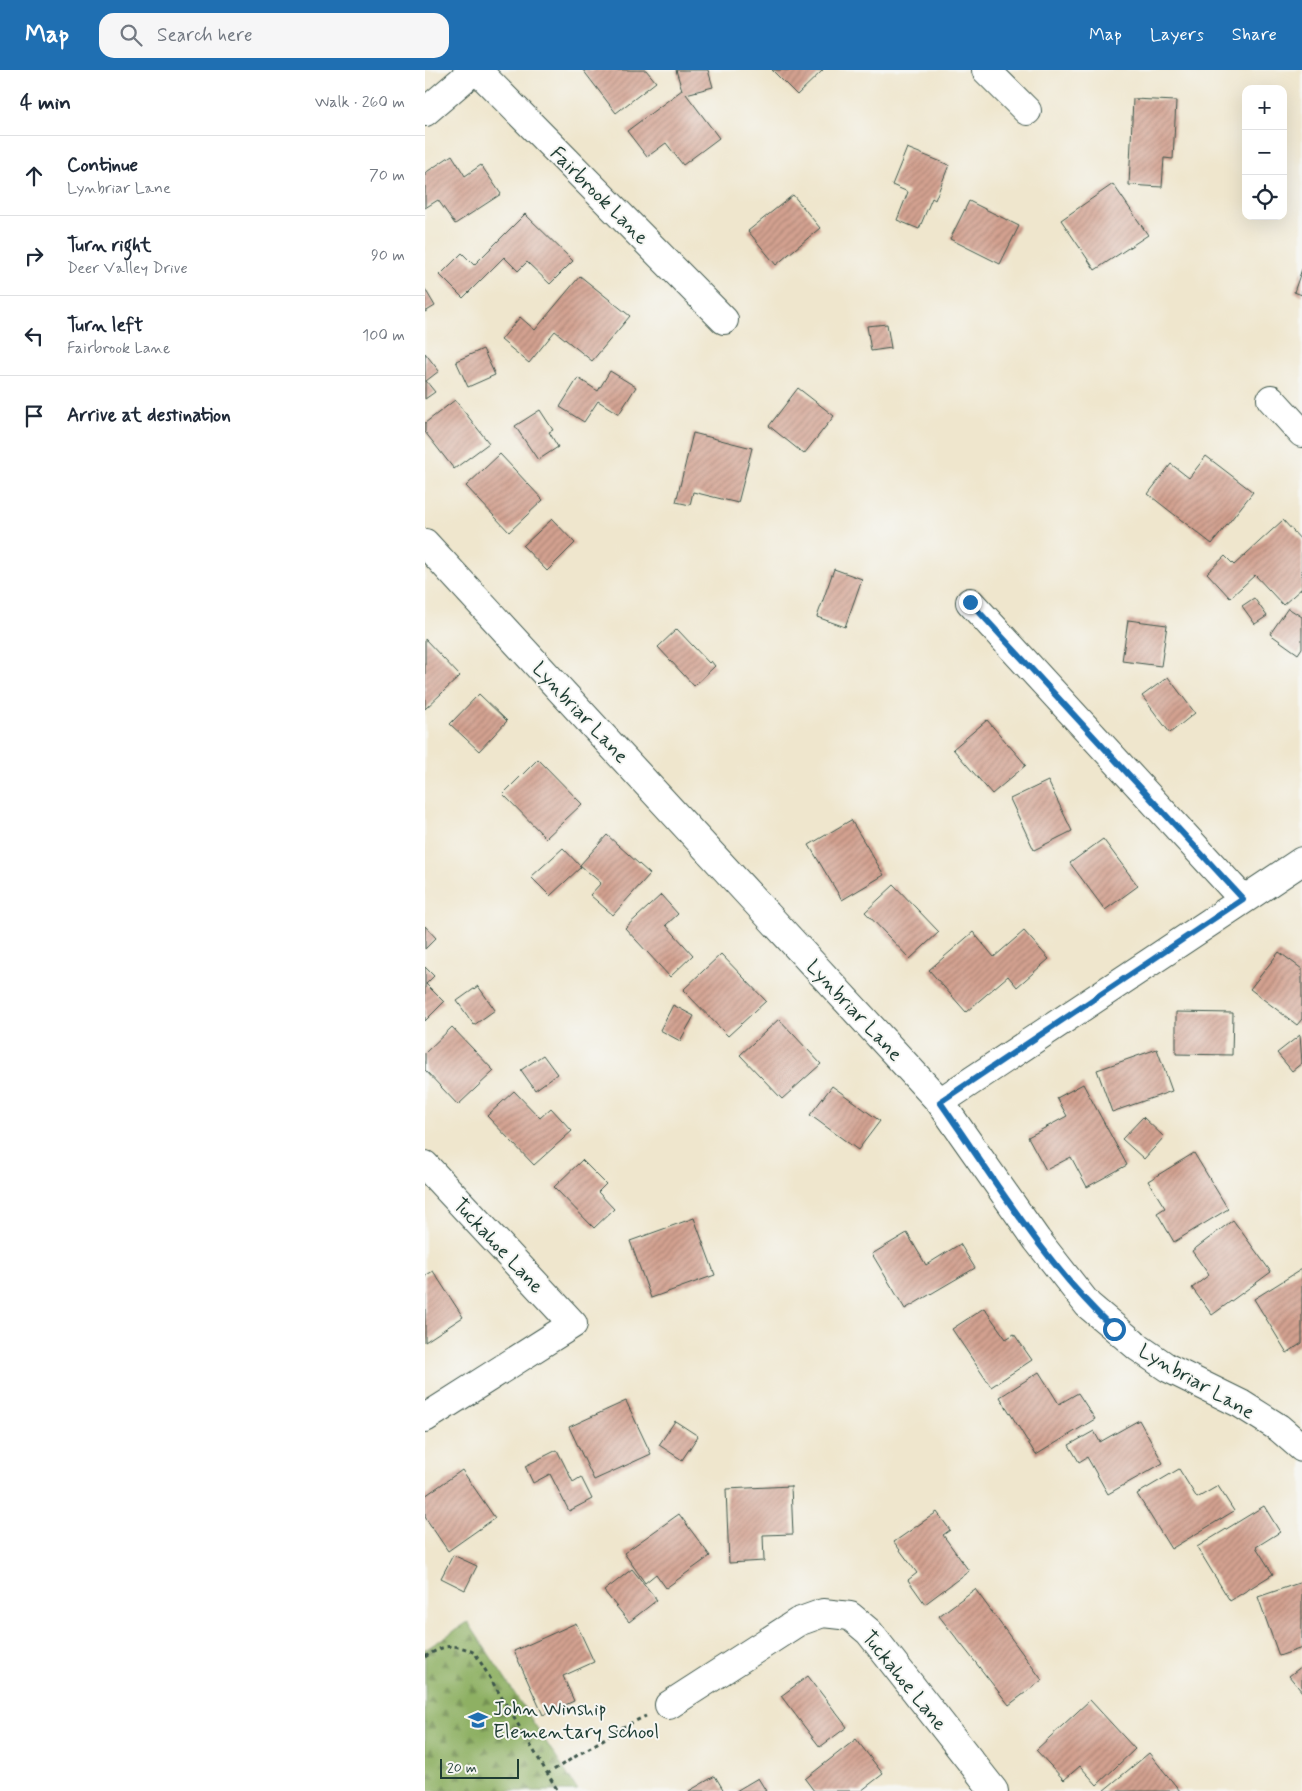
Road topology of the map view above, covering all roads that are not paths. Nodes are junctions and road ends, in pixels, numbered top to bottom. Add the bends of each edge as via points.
1 (475, 70) edge
2 (986, 70) edge
3 (1027, 111) dead end
4 (425, 112) edge
5 (724, 320) dead end
6 (1271, 399) dead end
7 (1302, 433) edge
8 (425, 543) edge
9 (970, 602) dead end
10 (1302, 861) edge
11 (1243, 899) junction
12 (940, 1102) junction
13 (425, 1165) edge
14 (425, 1418) edge
15 (1302, 1448) edge
16 (669, 1704) road end
17 (993, 1791) edge

1 - 4 street
1 - 5 street, Fairbrook Lane
2 - 3 street
6 - 7 street
8 - 12 street, Lynbriar Lane
9 - 11 street
10 - 11 street
11 - 12 street
12 - 15 street, Lynbriar Lane via 1037,1240 1088,1305 1114,1329 1168,1368 1241,1404 1279,1428
13 - 14 street, Tuckahoe Lane via 573,1324
16 - 17 street, Tuckahoe Lane via 797,1622 823,1613 850,1616 869,1632

